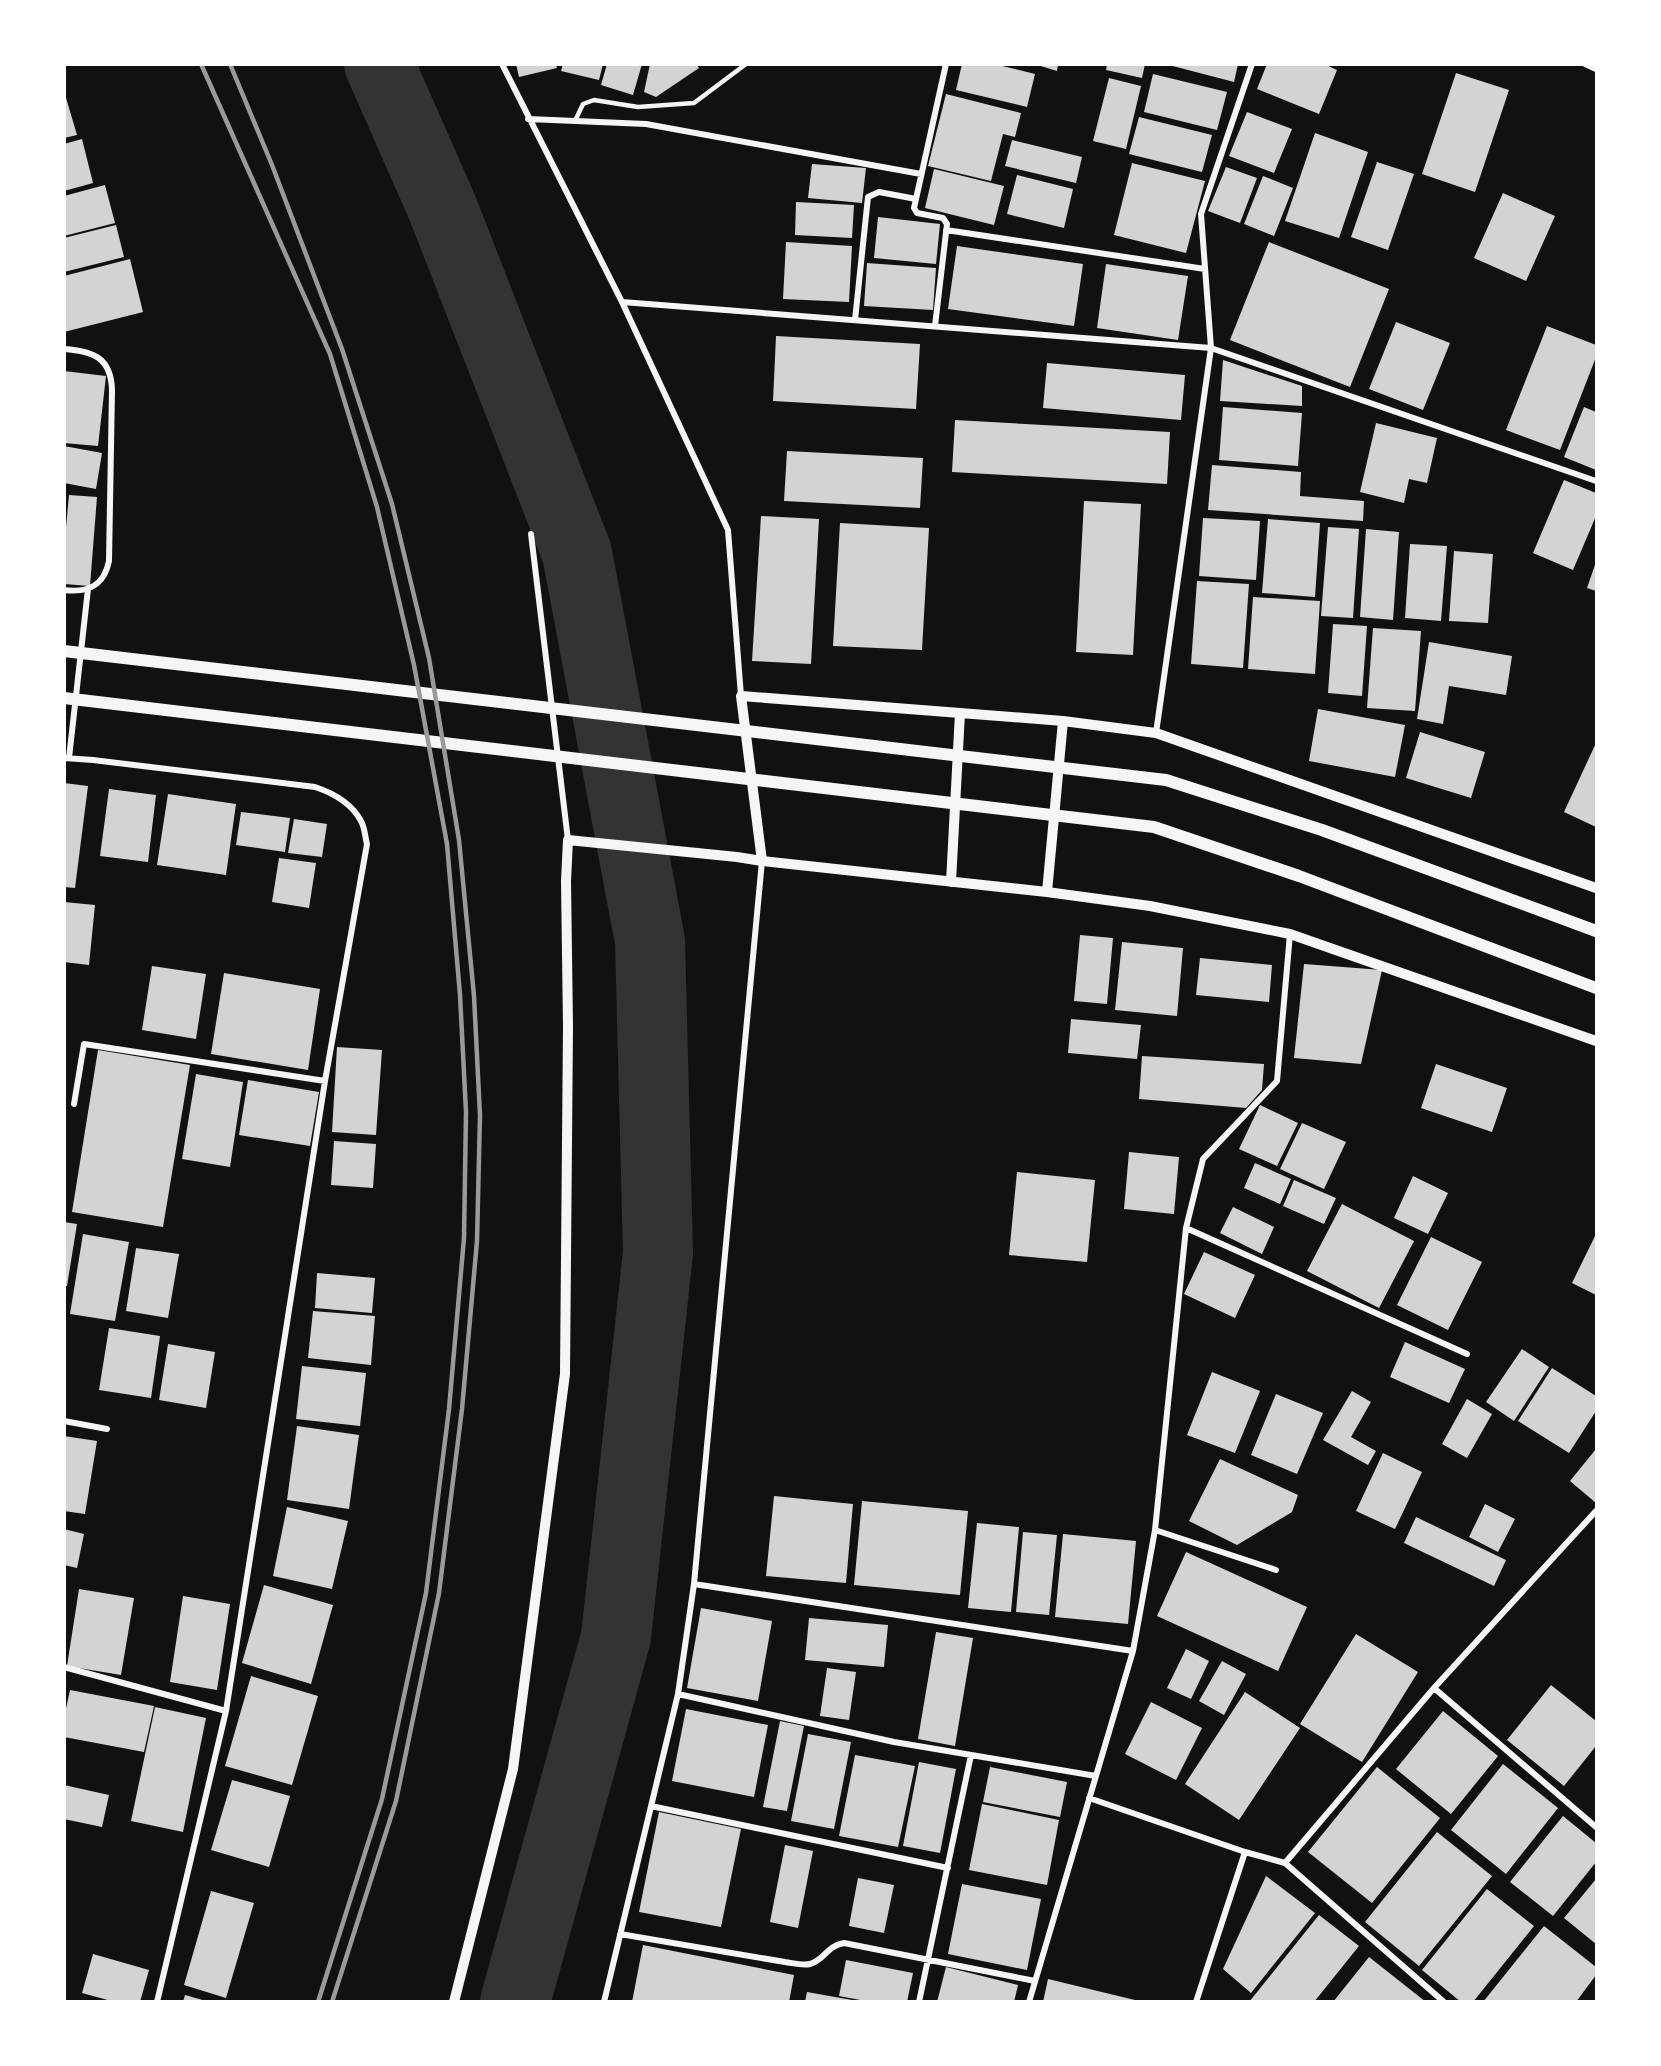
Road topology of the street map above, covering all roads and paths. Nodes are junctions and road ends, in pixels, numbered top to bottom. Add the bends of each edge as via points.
1 (502, 64) edge
2 (746, 64) edge
3 (946, 64) edge
4 (1252, 64) edge
5 (1585, 64) edge
6 (1596, 69) edge
7 (528, 119) junction
8 (575, 121) junction
9 (921, 174) junction
10 (916, 200) junction
11 (946, 230) junction
12 (1205, 269) junction
13 (622, 302) junction
14 (855, 320) junction
15 (935, 326) junction
16 (1211, 348) junction
17 (64, 349) edge
18 (1596, 482) edge
19 (531, 534) dead end
20 (64, 590) edge
21 (88, 590) junction
22 (64, 651) edge
23 (741, 696) junction
24 (64, 698) edge
25 (960, 713) junction
26 (1063, 721) junction
27 (1156, 733) junction
28 (67, 758) edge
29 (568, 840) junction
30 (762, 861) junction
31 (951, 882) junction
32 (1596, 888) edge
33 (1047, 892) junction
34 (1596, 931) edge
35 (1290, 934) junction
36 (1596, 988) edge
37 (1596, 1041) edge
38 (325, 1081) junction
39 (74, 1104) dead end
40 (1186, 1228) junction
41 (1467, 1354) dead end
42 (64, 1421) edge
43 (107, 1429) dead end
44 (1596, 1511) edge
45 (1155, 1530) junction
46 (1276, 1570) dead end
47 (694, 1584) junction
48 (1133, 1651) junction
49 (64, 1667) edge
50 (1434, 1688) junction
51 (678, 1694) junction
52 (226, 1712) junction
53 (971, 1755) junction
54 (1096, 1776) junction
55 (1089, 1798) junction
56 (651, 1806) junction
57 (1596, 1827) edge
58 (1245, 1852) junction
59 (1285, 1863) junction
60 (948, 1868) junction
61 (620, 1934) junction
62 (928, 1960) junction
63 (1035, 1981) junction
64 (157, 2001) edge
65 (454, 2001) edge
66 (604, 2001) edge
67 (919, 2001) edge
68 (1029, 2001) edge
69 (1196, 2001) edge
70 (1444, 2001) edge

1 - 7 street
2 - 8 lane via 694,103 638,107 594,100 583,104
3 - 9 street
4 - 12 street via 1201,214
5 - 6 street
7 - 8 street
7 - 13 street
8 - 9 street via 646,124
9 - 10 street
10 - 11 street via 917,213 943,218
10 - 14 street via 879,192 868,197
11 - 12 street
11 - 15 street
12 - 16 street
13 - 14 street
13 - 23 street via 728,530
14 - 15 street
15 - 16 street
16 - 18 street
16 - 27 street
17 - 21 street via 94,355 105,362 112,376 109,561 106,574
19 - 29 street
20 - 21 street
21 - 28 street
22 - 34 main road via 1166,780 1322,830
23 - 25 street
23 - 30 street
24 - 36 main road via 1154,827 1299,876
25 - 26 street
25 - 31 street
26 - 27 street
26 - 33 street
27 - 32 street
28 - 38 street via 315,787 331,792 361,821 367,844
29 - 30 street
29 - 65 street via 565,1374 513,1769
30 - 31 street
30 - 47 street
31 - 33 street
33 - 35 street via 1150,906
35 - 37 street
35 - 40 street via 1277,1081 1203,1159
38 - 39 street via 84,1044
38 - 52 street
40 - 41 street
40 - 45 street
42 - 43 street
44 - 50 street
45 - 46 street
45 - 48 street
47 - 48 street
47 - 51 street
48 - 54 street
49 - 52 street
50 - 57 street
50 - 59 street
51 - 53 street via 894,1743
51 - 56 street
52 - 64 street
53 - 54 street
53 - 60 street
54 - 55 street
55 - 58 street
55 - 63 street
56 - 60 street
56 - 61 street
58 - 59 street
58 - 69 street
59 - 70 street
60 - 62 street
61 - 62 street via 785,1962 809,1964 835,1944 844,1943
61 - 66 street
62 - 63 street
62 - 67 street
63 - 68 street

